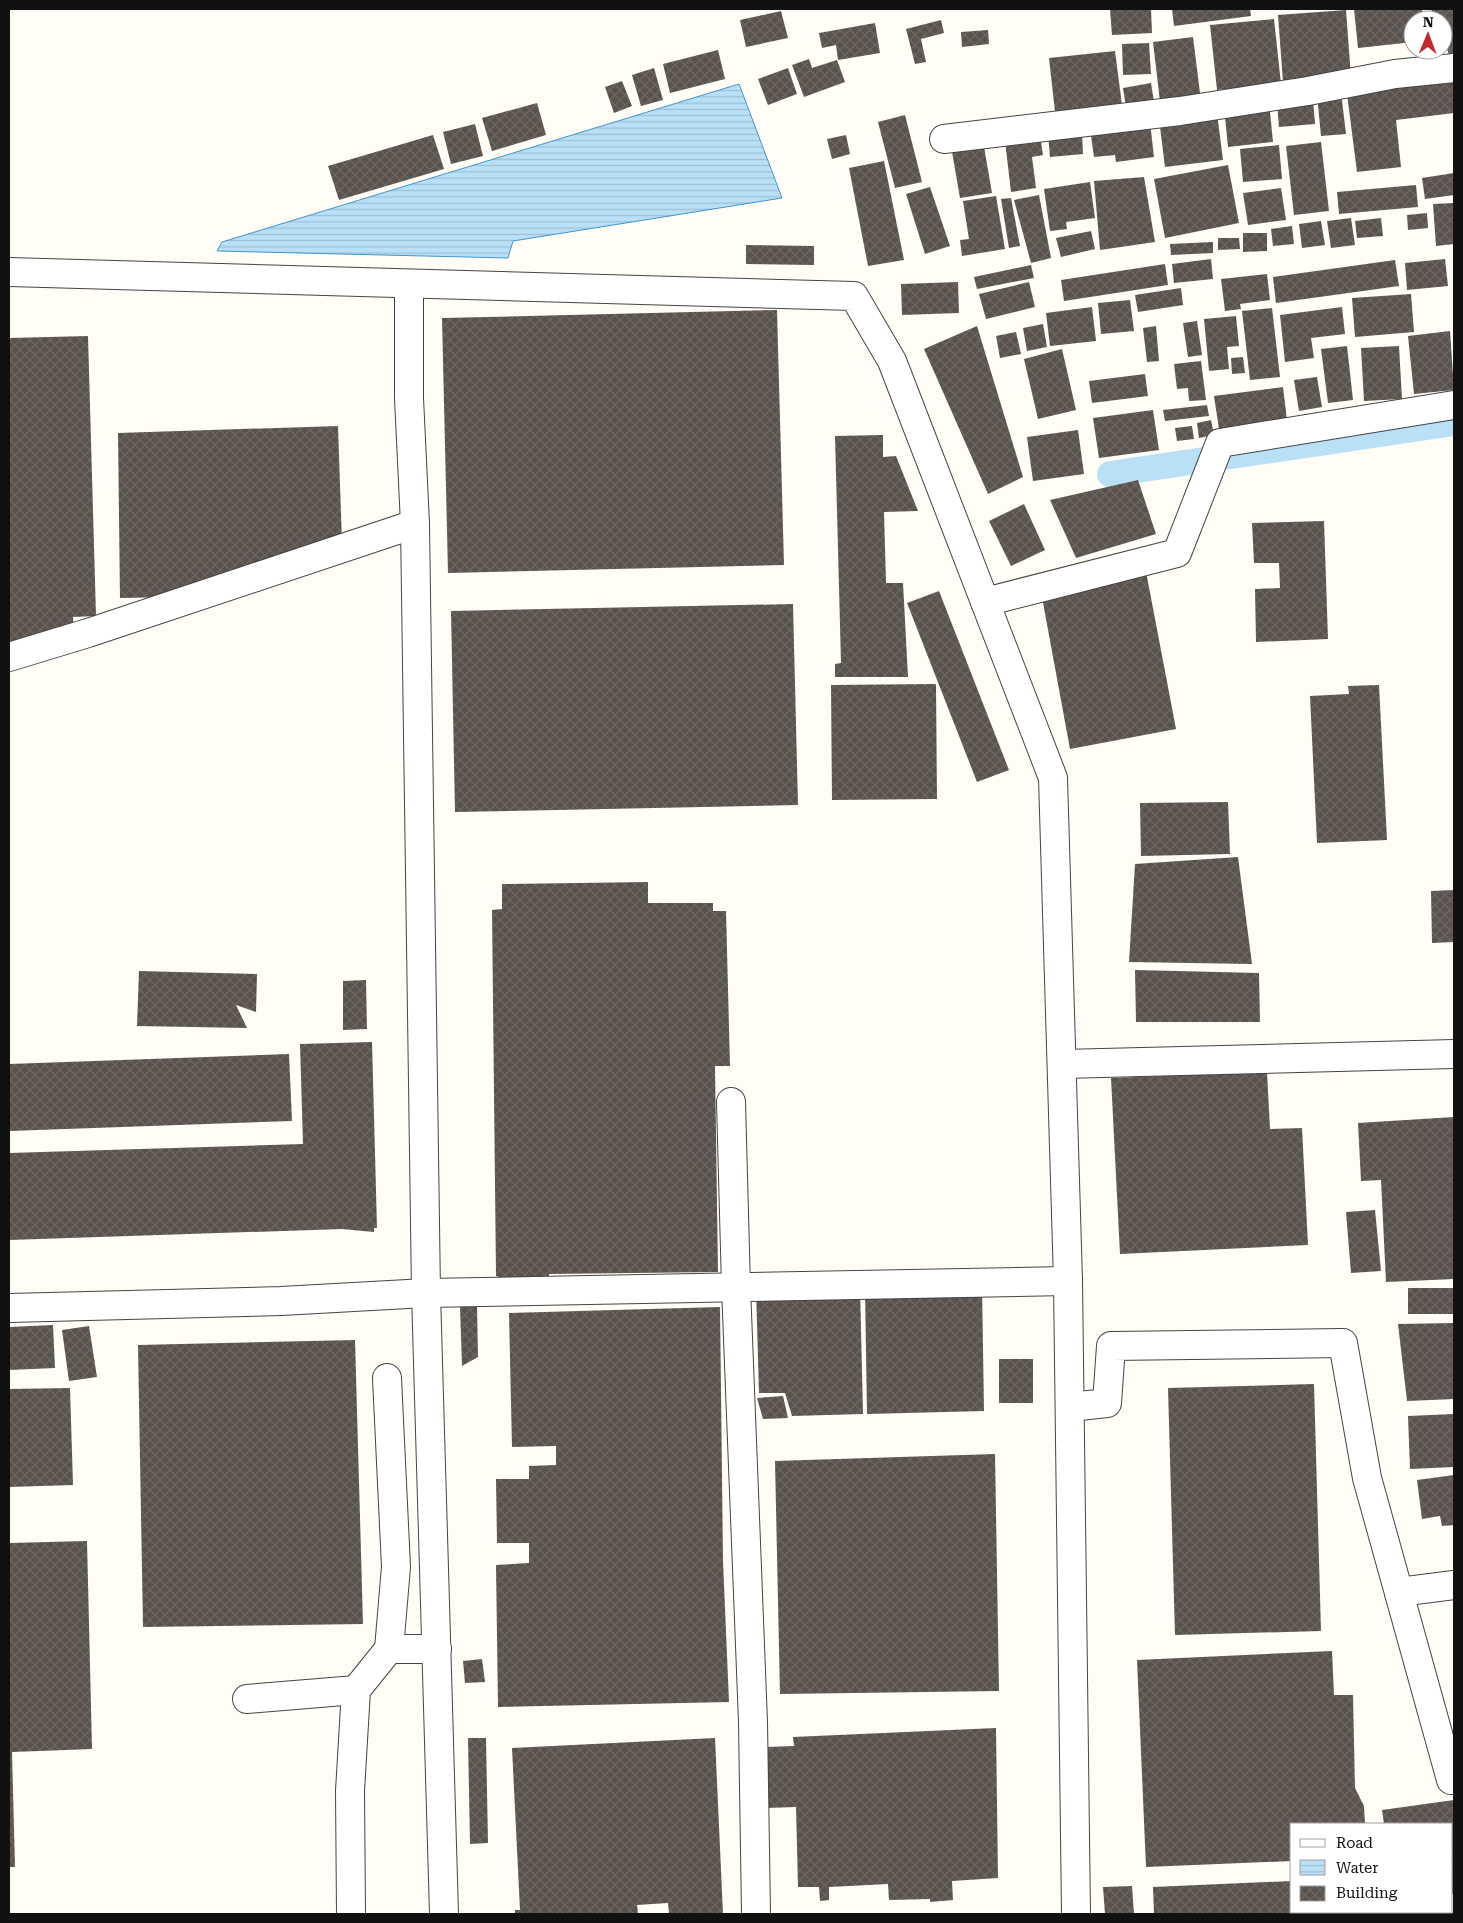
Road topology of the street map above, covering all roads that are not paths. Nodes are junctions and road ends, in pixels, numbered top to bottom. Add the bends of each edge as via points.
1 (1454, 68) edge
2 (944, 140) dead end
3 (9, 272) edge
4 (410, 284) junction
5 (1454, 405) edge
6 (414, 524) junction
7 (985, 602) junction
8 (9, 657) edge
9 (1454, 1054) edge
10 (1062, 1064) junction
11 (731, 1102) dead end
12 (1068, 1280) junction
13 (736, 1287) junction
14 (426, 1293) junction
15 (9, 1308) edge
16 (387, 1378) dead end
17 (1070, 1407) junction
18 (1454, 1585) edge
19 (1399, 1592) junction
20 (389, 1649) junction
21 (437, 1649) junction
22 (356, 1690) junction
23 (247, 1698) dead end
24 (1451, 1780) dead end
25 (351, 1914) edge
26 (444, 1914) edge
27 (756, 1914) edge
28 (1076, 1914) edge

1 - 2 street via 1395,74 1180,111
3 - 4 street
4 - 6 street via 409,398
4 - 7 street via 854,296 892,361
5 - 7 street via 1220,443 1177,554
6 - 8 street
6 - 14 street
7 - 10 street via 1053,778
9 - 10 street
10 - 12 street
11 - 13 street
12 - 13 street
12 - 17 street
13 - 14 street
13 - 27 street via 753,1722
14 - 15 street via 281,1301
14 - 21 street
16 - 20 street via 396,1567
17 - 19 street via 1106,1403 1111,1346 1344,1343 1367,1478
17 - 28 street
18 - 19 street
19 - 24 street
20 - 21 street
20 - 22 street
21 - 26 street
22 - 23 street
22 - 25 street via 350,1791

